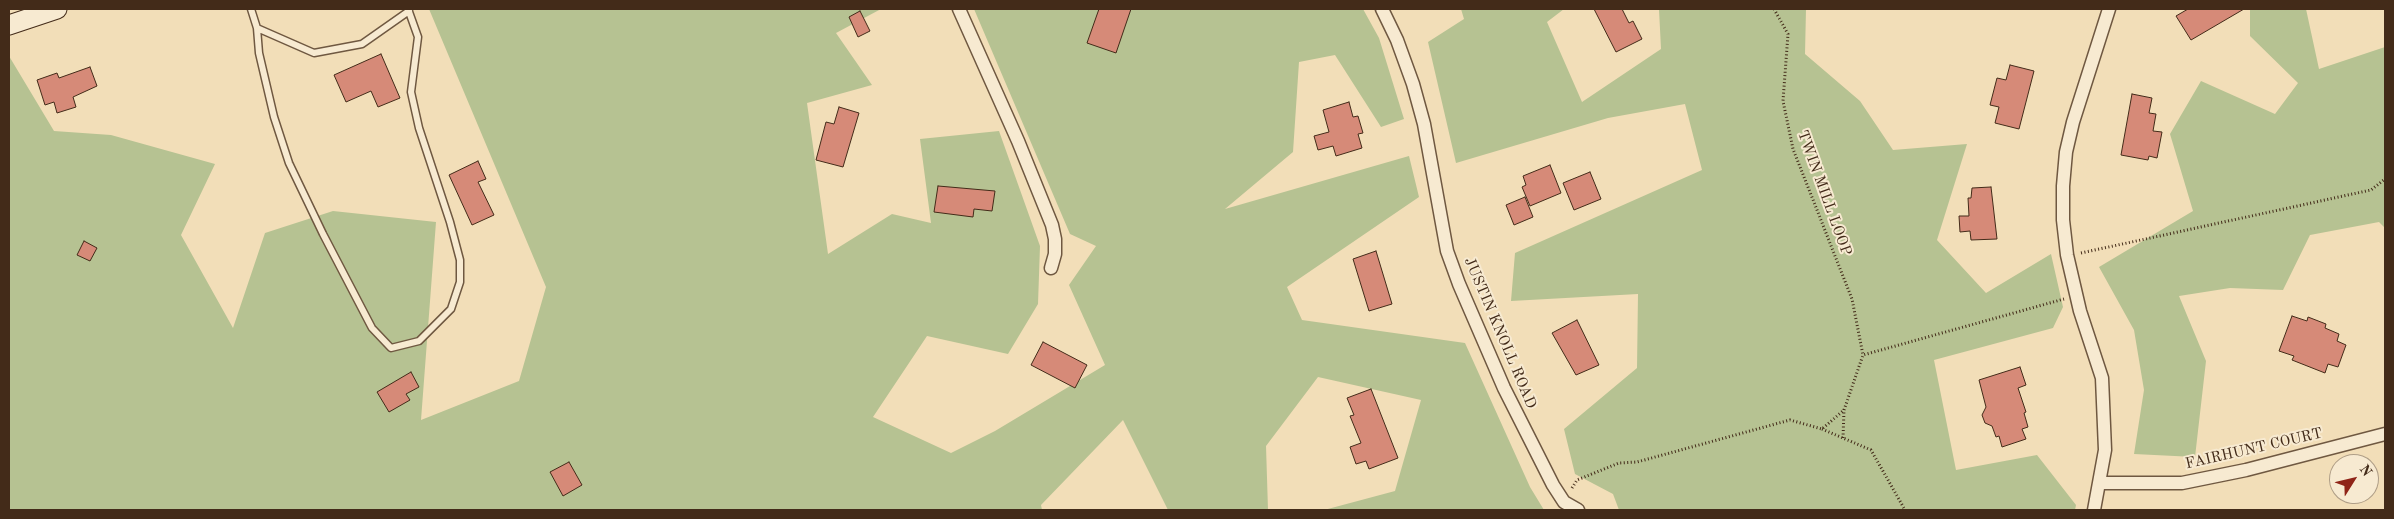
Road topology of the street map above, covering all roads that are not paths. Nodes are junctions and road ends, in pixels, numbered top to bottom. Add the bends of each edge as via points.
1 (57, 9) edge
2 (251, 9) edge
3 (959, 9) edge
4 (1382, 9) edge
5 (2109, 9) edge
6 (409, 10) edge
7 (9, 25) edge
8 (257, 28) junction
9 (1051, 268) dead end
10 (2385, 434) edge
11 (2099, 483) junction
12 (1578, 510) edge
13 (2094, 510) edge

1 - 7 main road
2 - 8 lane
3 - 9 street via 1052,225 1055,254
4 - 12 street, JUSTIN KNOLL ROAD via 1413,84 1424,124 1445,242 1458,284 1554,488 1564,502
5 - 11 street via 2073,122 2063,186 2067,255 2102,378 2105,450
6 - 8 lane via 362,44 314,53
6 - 8 lane via 418,37 411,92 460,260 460,282 451,309 419,341 391,348 372,328 289,163 274,117 259,53
10 - 11 street, FAIRHUNT COURT via 2182,483
11 - 13 street

